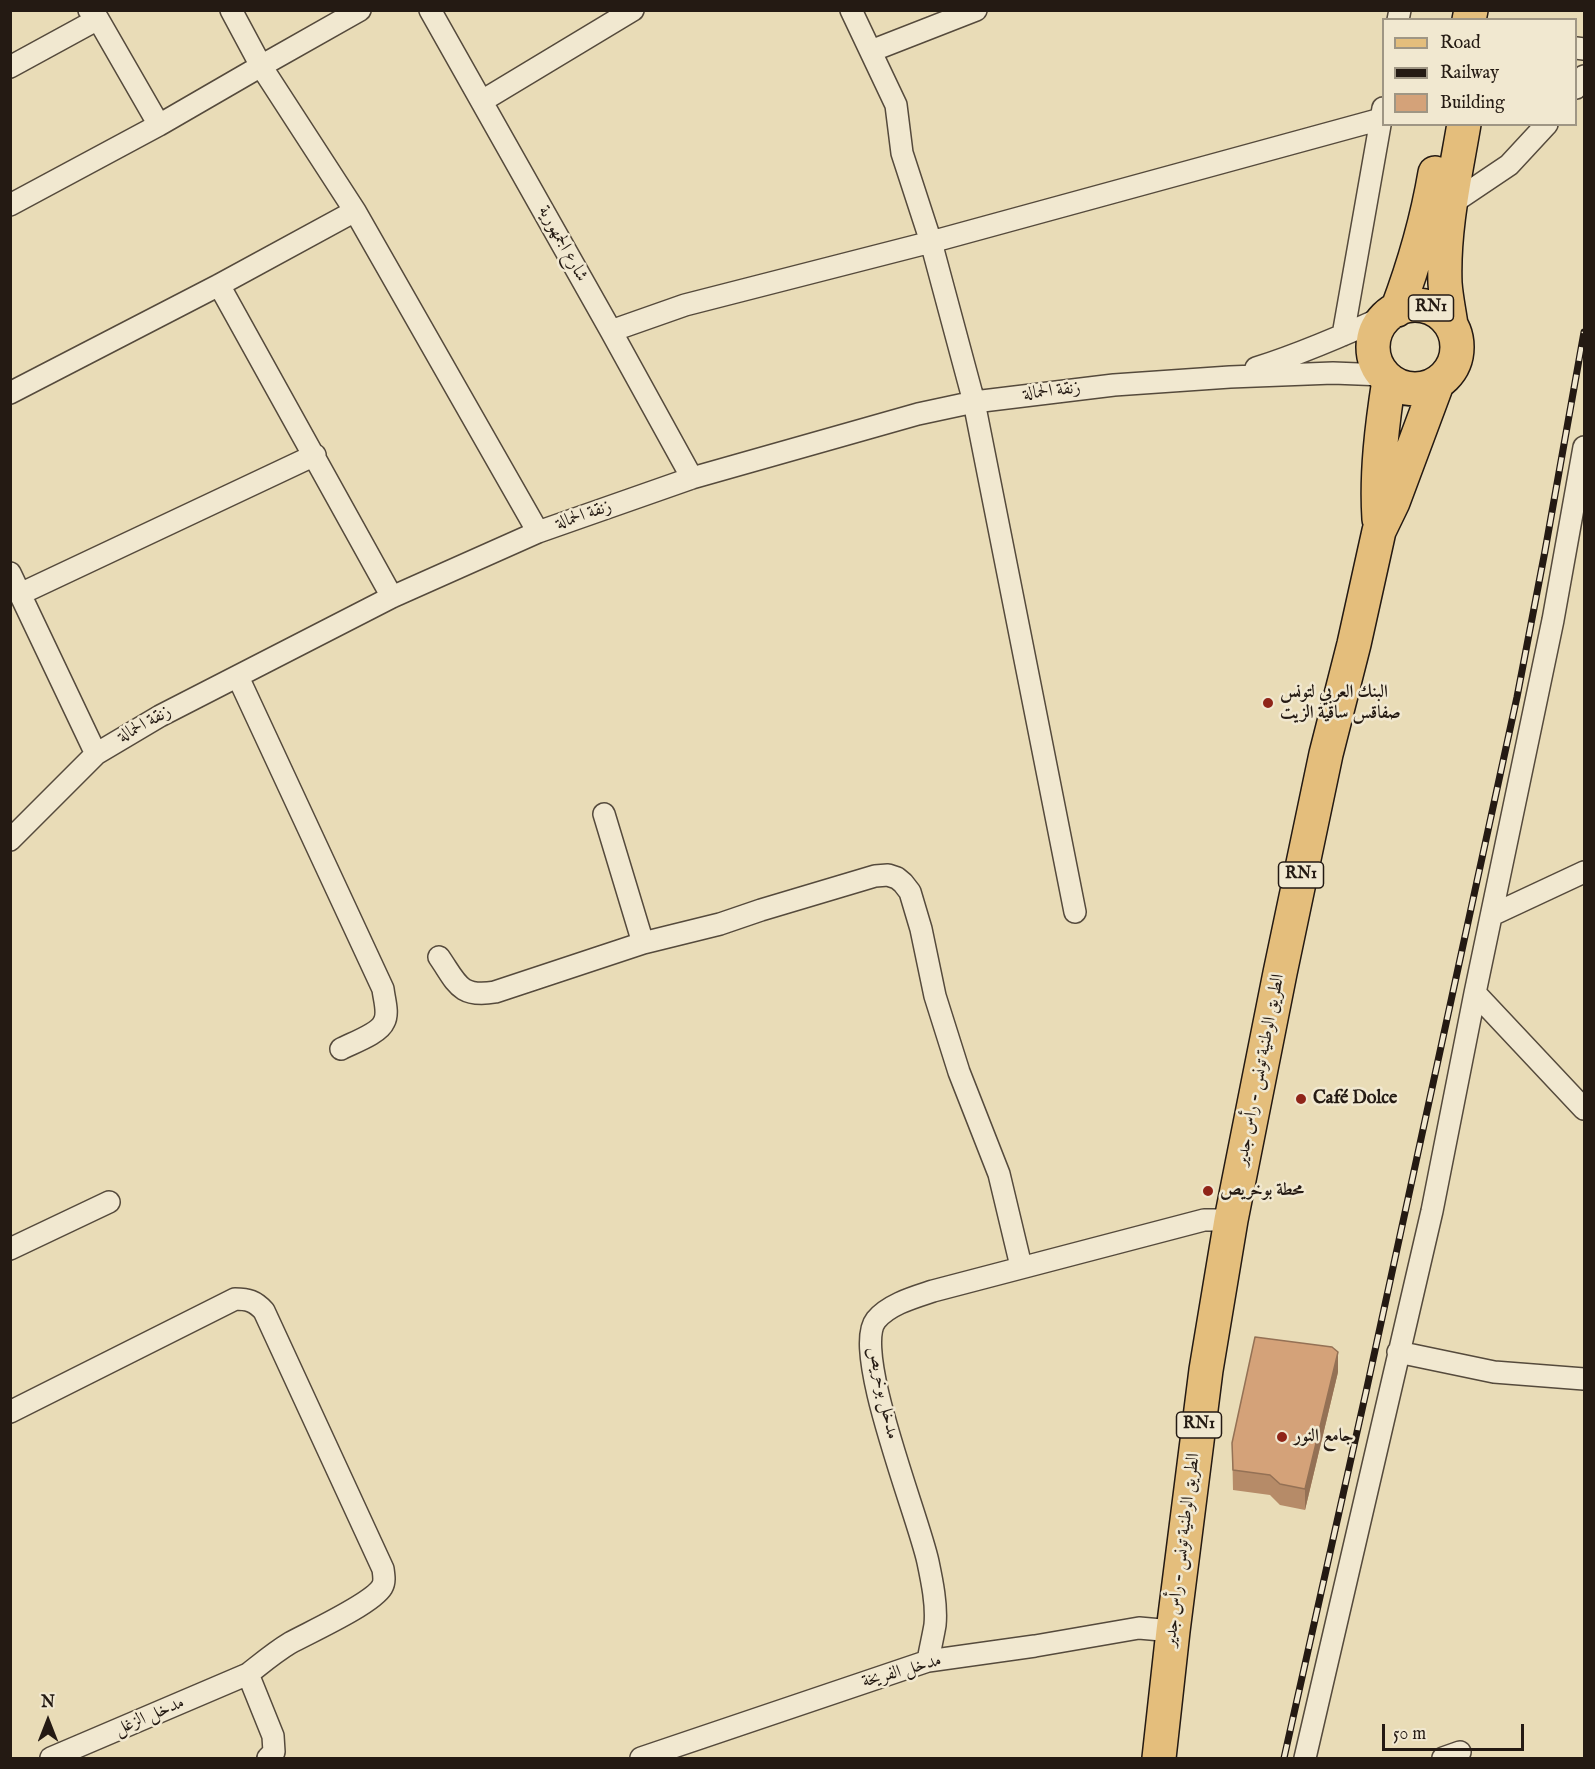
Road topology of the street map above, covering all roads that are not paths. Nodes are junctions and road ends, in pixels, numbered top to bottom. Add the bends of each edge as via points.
1 (231, 10) edge
2 (360, 10) edge
3 (430, 10) edge
4 (851, 10) edge
5 (976, 10) edge
6 (626, 12) edge
7 (94, 15) edge
8 (871, 51) junction
9 (10, 66) edge
10 (261, 66) junction
11 (482, 101) junction
12 (1382, 112) edge
13 (159, 125) junction
14 (1445, 126) edge
15 (1464, 126) edge
16 (1545, 126) edge
17 (1451, 204) junction
18 (10, 206) edge
19 (355, 211) junction
20 (931, 242) junction
21 (219, 285) junction
22 (1394, 311) junction
23 (1451, 325) junction
24 (611, 331) junction
25 (1343, 335) junction
26 (1230, 377) junction
27 (1387, 378) junction
28 (1437, 384) junction
29 (10, 393) edge
30 (974, 402) junction
31 (1584, 447) edge
32 (315, 455) junction
33 (692, 478) junction
34 (1379, 531) junction
35 (538, 532) junction
36 (10, 573) edge
37 (20, 594) junction
38 (392, 597) junction
39 (238, 677) junction
40 (96, 754) junction
41 (604, 814) dead end
42 (10, 840) edge
43 (1584, 872) edge
44 (1075, 912) dead end
45 (1492, 915) junction
46 (643, 943) junction
47 (440, 957) dead end
48 (1474, 993) junction
49 (340, 1049) dead end
50 (1584, 1109) edge
51 (109, 1202) dead end
52 (1218, 1220) junction
53 (10, 1249) edge
54 (1021, 1266) junction
55 (1398, 1352) junction
56 (1584, 1379) edge
57 (10, 1412) edge
58 (1173, 1631) junction
59 (928, 1661) junction
60 (248, 1674) junction
61 (51, 1758) edge
62 (268, 1758) edge
63 (641, 1758) edge
64 (1159, 1758) edge
65 (1305, 1758) edge

1 - 10 street
2 - 10 street
3 - 11 street, شارع الجمهورية
4 - 8 street
5 - 8 street
6 - 11 street
7 - 9 street
7 - 13 street
8 - 20 street via 896,105 902,153
10 - 13 street
10 - 19 street
11 - 24 street, شارع الجمهورية
12 - 20 street
12 - 25 street
13 - 18 street
14 - 22 main road, RN1 via 1423,231 1409,280
15 - 17 main road, RN1
16 - 17 street via 1509,165
17 - 23 main road, RN1 via 1445,286
19 - 21 street
19 - 35 street
20 - 24 street via 685,305
20 - 30 street
21 - 29 street
21 - 32 street
22 - 23 main road, RN1 via 1421,306 1433,309
22 - 25 street
22 - 27 main road, RN1 via 1375,335 1376,363
23 - 28 main road, RN1 via 1456,337 1454,364
24 - 33 street, شارع الجمهورية
25 - 26 street
26 - 27 street via 1333,373
26 - 30 street, زنقة الحمالة via 1114,385
27 - 28 main road via 1400,387 1412,389
27 - 34 main road, الطريق الوطنية تونس - رأس جدير / RN1 via 1377,496
28 - 34 main road, الطريق الوطنية تونس - رأس جدير / RN1
30 - 33 street, زنقة الحمالة
30 - 44 street
31 - 45 street
32 - 37 street
32 - 38 street
33 - 35 street, زنقة الحمالة
34 - 52 main road, الطريق الوطنية تونس - رأس جدير / RN1
35 - 38 street, زنقة الحمالة
36 - 37 street
37 - 40 street
38 - 39 street, زنقة الحمالة
39 - 40 street, زنقة الحمالة
39 - 49 street via 383,989 384,1022 376,1032
40 - 42 street, زنقة الحمالة
41 - 46 street
43 - 45 street
45 - 48 street
46 - 47 street via 480,994 462,989
46 - 54 street via 720,924 874,876 888,875 903,883 910,892 921,929 934,996 999,1174
48 - 50 street
48 - 55 street via 1432,1211
51 - 53 street
52 - 54 street, مدخل بوخريص
52 - 58 main road, الطريق الوطنية تونس - رأس جدير / RN1 via 1206,1370
54 - 59 street, مدخل بوخريص via 908,1300 883,1314 871,1331 873,1369 882,1407 928,1560 935,1623
55 - 56 street via 1494,1372
55 - 65 street
57 - 60 street, مدخل الزغل via 235,1299 256,1302 264,1311 312,1414 383,1569 384,1580 369,1601 289,1644
58 - 59 street, مدخل الفريخة via 1139,1628
58 - 64 main road, الطريق الوطنية تونس - رأس جدير / RN1
59 - 63 street, مدخل الفريخة
60 - 61 street, مدخل الزغل
60 - 62 street via 273,1736 273,1752

